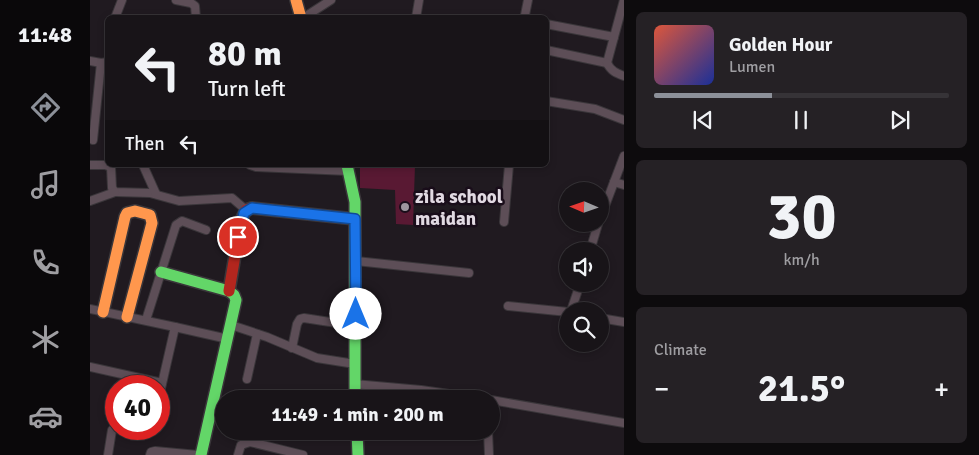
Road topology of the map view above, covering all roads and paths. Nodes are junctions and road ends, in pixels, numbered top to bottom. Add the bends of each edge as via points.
1 (122, 0) edge
2 (176, 0) edge
3 (296, 0) edge
4 (332, 0) edge
5 (419, 0) edge
6 (528, 0) edge
7 (624, 0) edge
8 (116, 15) edge
9 (196, 15) edge
10 (301, 15) edge
11 (307, 15) edge
12 (416, 15) edge
13 (525, 15) dead end
14 (549, 25) edge
15 (614, 37) junction
16 (549, 51) edge
17 (90, 61) edge
18 (104, 63) edge
19 (607, 63) junction
20 (624, 76) edge
21 (549, 101) edge
22 (624, 120) edge
23 (93, 140) dead end
24 (624, 156) edge
25 (90, 164) edge
26 (105, 165) edge
27 (111, 167) edge
28 (144, 167) edge
29 (256, 167) edge
30 (509, 167) edge
31 (347, 168) edge
32 (614, 182) junction
33 (624, 186) edge
34 (115, 192) junction
35 (156, 194) junction
36 (609, 195) edge
37 (90, 201) edge
38 (246, 210) junction
39 (355, 219) junction
40 (504, 222) dead end
41 (206, 230) dead end
42 (356, 261) junction
43 (161, 272) junction
44 (469, 273) dead end
45 (229, 291) junction
46 (508, 306) dead end
47 (90, 309) edge
48 (559, 311) edge
49 (103, 312) junction
50 (127, 316) junction
51 (146, 320) junction
52 (609, 320) edge
53 (624, 322) edge
54 (231, 325) junction
55 (356, 326) junction
56 (175, 327) junction
57 (257, 334) junction
58 (228, 339) junction
59 (292, 348) junction
60 (355, 364) junction
61 (90, 366) edge
62 (128, 375) edge
63 (164, 375) edge
64 (247, 378) dead end
65 (354, 384) junction
66 (354, 390) edge
67 (421, 390) edge
68 (500, 401) edge
69 (624, 423) edge
70 (110, 440) edge
71 (357, 440) edge
72 (489, 440) edge
73 (108, 455) edge
74 (150, 455) edge
75 (199, 455) edge
76 (238, 455) edge
77 (303, 455) edge
78 (358, 455) edge
79 (490, 455) edge

1 - 8 street
2 - 9 street via 195,6
3 - 10 street
4 - 11 street
5 - 12 street
6 - 13 street
7 - 15 street
14 - 15 street
15 - 19 street
16 - 19 street
17 - 18 street
18 - 23 street
19 - 20 street via 610,69
21 - 22 street via 595,109
24 - 32 street
25 - 26 street
27 - 34 street
28 - 35 street
29 - 31 street
30 - 40 street
31 - 39 street via 355,202
32 - 33 street
32 - 36 street
34 - 35 street
34 - 37 street
35 - 38 street via 179,201 232,198
38 - 39 street
38 - 45 street via 241,220
39 - 42 street
41 - 43 street via 178,222
42 - 44 street
42 - 55 street
43 - 45 street
43 - 51 street
45 - 54 street via 236,298
46 - 48 street
47 - 49 street
49 - 50 street
49 - 50 street via 125,217 135,211 150,215 152,222
50 - 51 street
51 - 56 street
52 - 53 street
54 - 57 street
54 - 58 street
55 - 59 street via 300,319
55 - 60 street
56 - 58 street
56 - 63 street
57 - 59 street
57 - 64 street
58 - 75 street
59 - 60 street via 317,358
60 - 65 street
61 - 62 street
65 - 66 street
65 - 67 street
68 - 69 street
70 - 73 street
71 - 78 street
72 - 79 street
74 - 75 street via 155,451
76 - 77 street via 242,445 250,442

